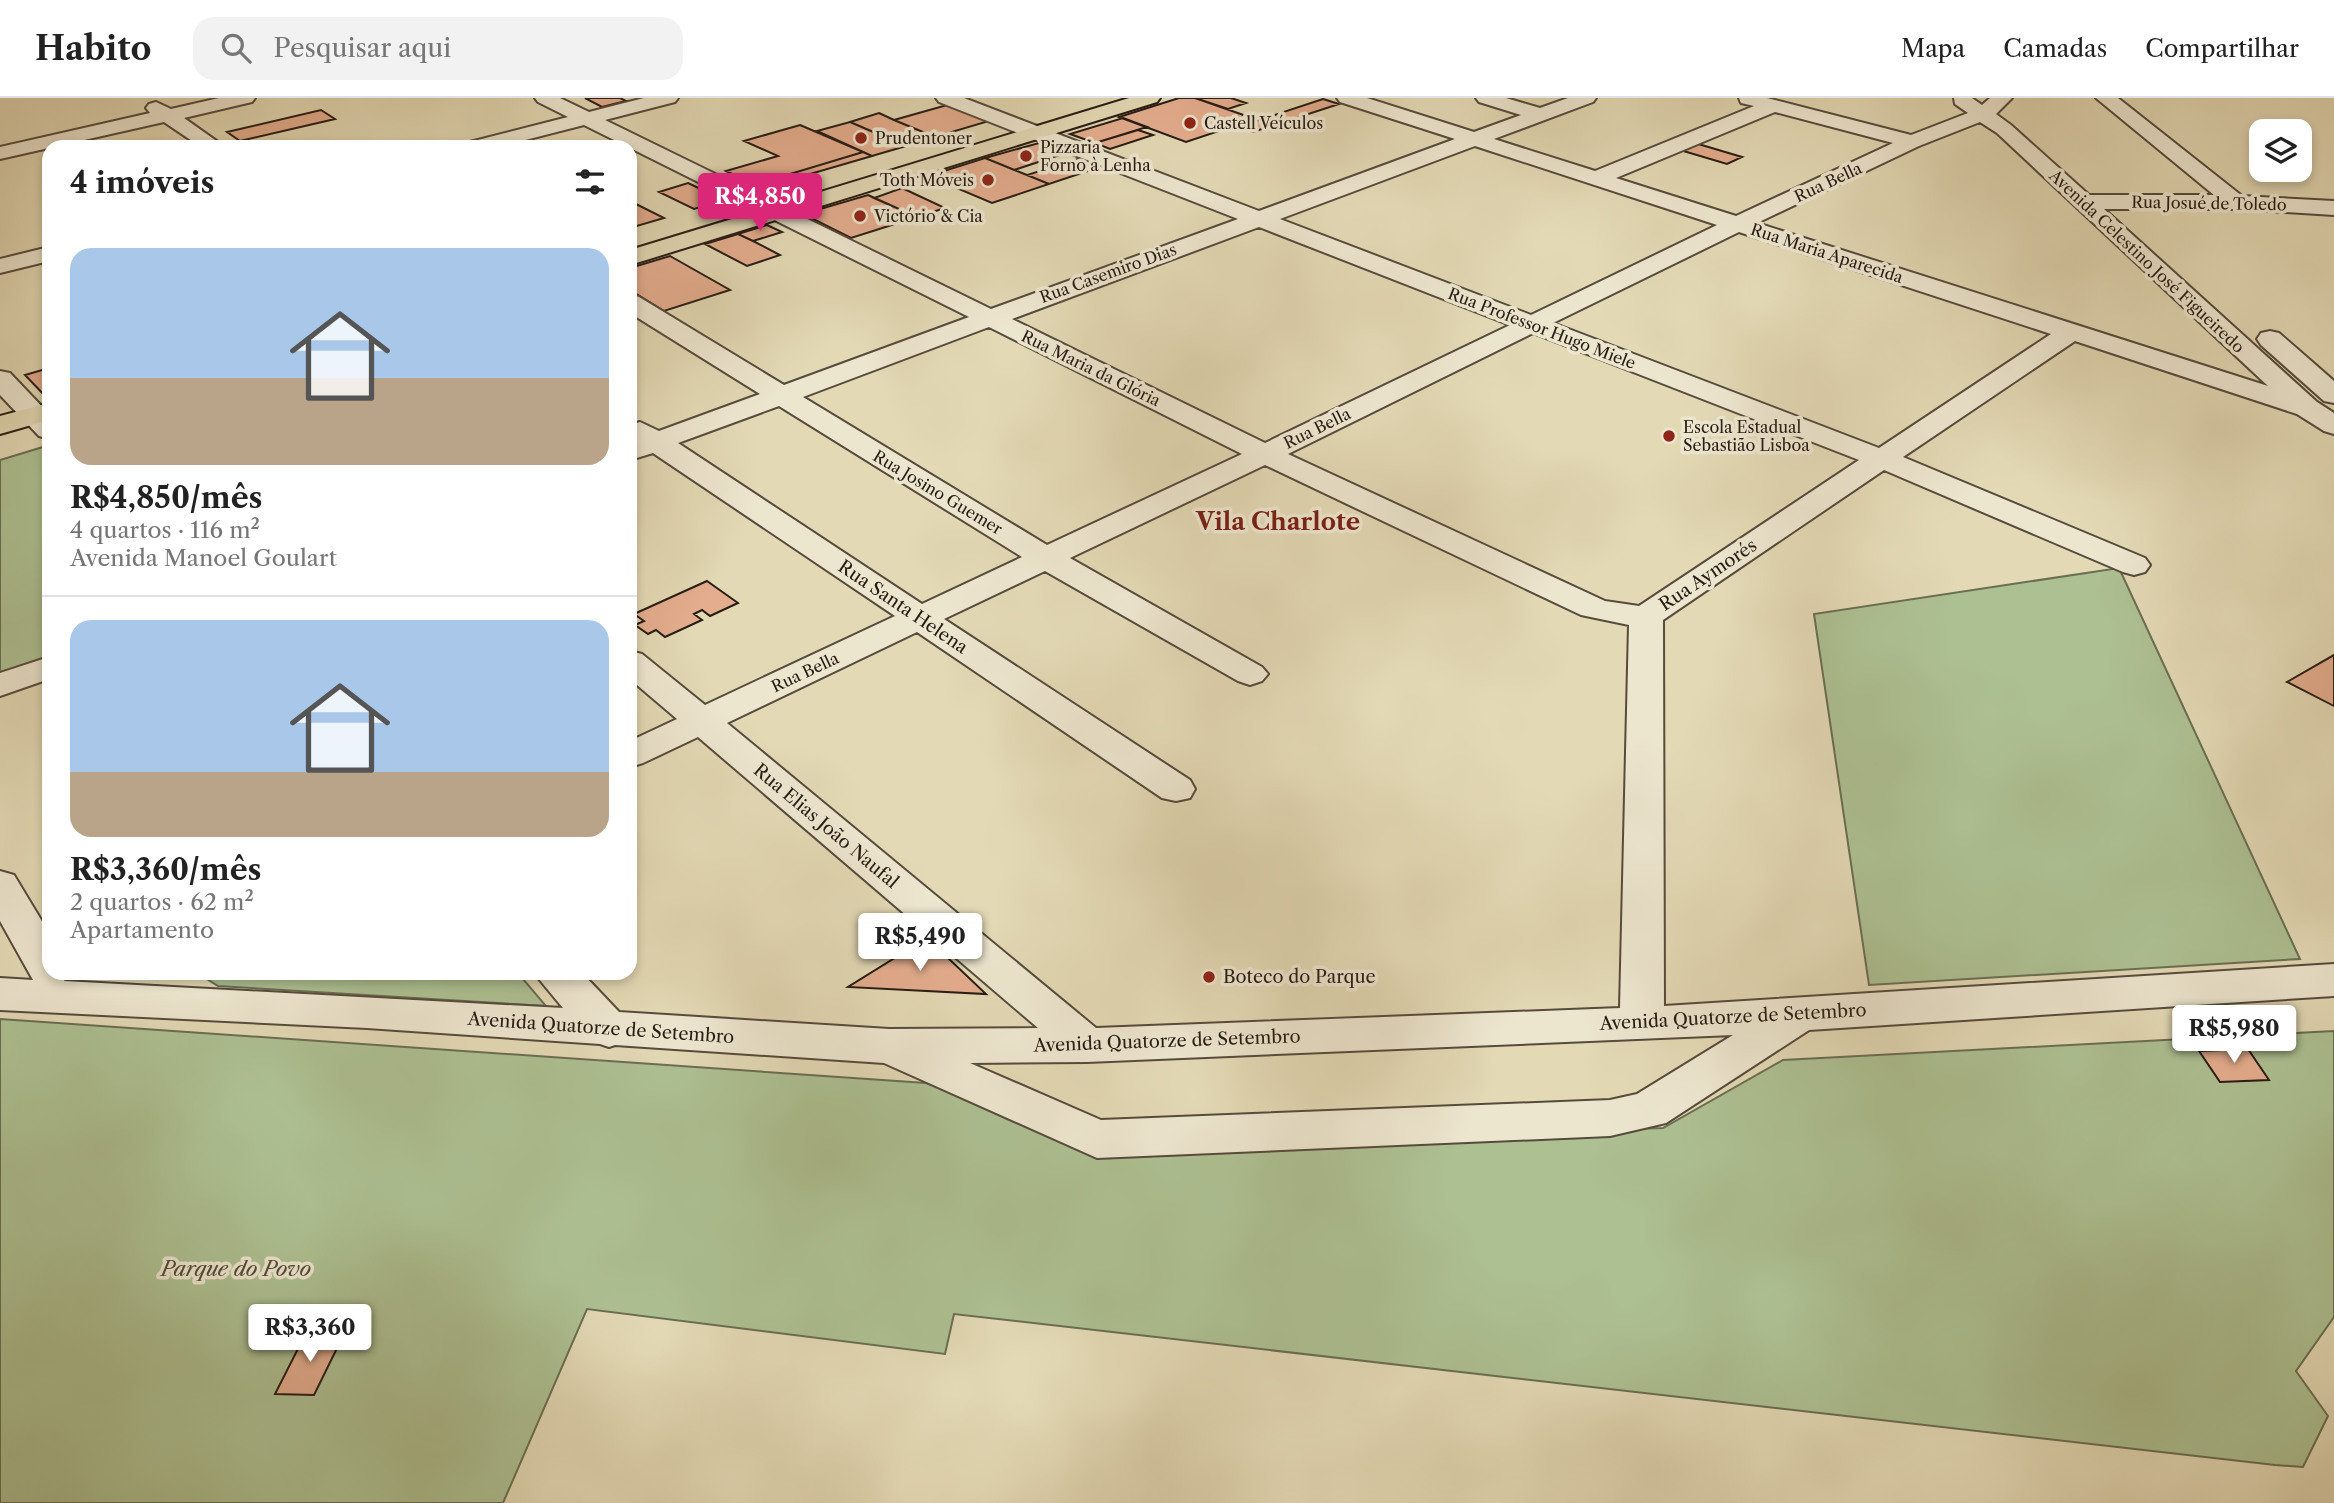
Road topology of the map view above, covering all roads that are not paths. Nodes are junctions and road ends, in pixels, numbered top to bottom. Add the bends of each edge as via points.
1 (141, 98) edge
2 (245, 98) edge
3 (545, 98) edge
4 (668, 98) edge
5 (946, 98) edge
6 (1099, 98) edge
7 (1150, 98) edge
8 (1347, 98) edge
9 (1486, 98) edge
10 (1586, 98) edge
11 (1743, 98) edge
12 (1959, 98) edge
13 (2106, 98) edge
14 (1996, 102) edge
15 (1772, 106) junction
16 (1541, 115) junction
17 (166, 116) junction
18 (586, 119) junction
19 (1013, 124) junction
20 (1037, 133) junction
21 (1475, 139) junction
22 (58, 140) edge
23 (204, 140) edge
24 (501, 140) edge
25 (628, 140) edge
26 (1912, 142) junction
27 (42, 144) edge
28 (637, 144) edge
29 (0, 153) edge
30 (1597, 178) junction
31 (752, 202) junction
32 (2084, 202) junction
33 (2116, 202) junction
34 (2236, 202) junction
35 (2334, 208) edge
36 (775, 213) junction
37 (1257, 218) junction
38 (1737, 224) junction
39 (2147, 230) dead end
40 (637, 236) edge
41 (42, 256) edge
42 (637, 256) edge
43 (0, 266) edge
44 (637, 306) edge
45 (989, 318) junction
46 (2251, 322) dead end
47 (1532, 324) junction
48 (2073, 331) junction
49 (0, 379) edge
50 (2334, 395) edge
51 (779, 396) junction
52 (2307, 408) junction
53 (42, 420) edge
54 (42, 423) edge
55 (0, 425) edge
56 (42, 425) edge
57 (2334, 425) edge
58 (638, 439) edge
59 (0, 451) edge
60 (1265, 454) junction
61 (1882, 459) junction
62 (1046, 558) junction
63 (2134, 565) dead end
64 (1646, 616) junction
65 (918, 618) junction
66 (637, 667) edge
67 (42, 670) edge
68 (1251, 674) dead end
69 (0, 685) edge
70 (702, 721) junction
71 (637, 752) edge
72 (1177, 789) dead end
73 (0, 885) edge
74 (42, 958) edge
75 (55, 980) edge
76 (158, 980) edge
77 (563, 980) edge
78 (2334, 980) edge
79 (0, 994) edge
80 (117, 1000) junction
81 (1802, 1013) junction
82 (1642, 1024) junction
83 (609, 1030) junction
84 (1087, 1045) junction
85 (889, 1046) junction

1 - 17 street
2 - 17 street
3 - 18 street, Rua Maria da Glória
4 - 18 street
5 - 19 street, Rua Professor Hugo Miele
6 - 19 main road
7 - 20 main road
8 - 21 street, Rua Maria Aparecida
9 - 16 street
10 - 16 street, Rua Casemiro Dias
11 - 15 street
12 - 14 street, Avenida Celestino José Figueiredo
13 - 34 street
14 - 26 street, Rua Bella
14 - 32 street, Avenida Celestino José Figueiredo
14 - 33 street, Avenida Celestino José Figueiredo
15 - 26 street
15 - 30 street
16 - 21 street, Rua Casemiro Dias
17 - 22 street
17 - 23 street
18 - 24 street
18 - 25 street, Rua Maria da Glória
19 - 20 street, Rua Professor Hugo Miele
19 - 31 main road
20 - 36 main road
20 - 37 street, Rua Professor Hugo Miele
21 - 30 street, Rua Maria Aparecida
21 - 37 street, Rua Casemiro Dias
26 - 38 street, Rua Bella
27 - 29 street
28 - 31 street, Rua Maria da Glória
30 - 38 street, Rua Maria Aparecida
31 - 36 street, Rua Maria da Glória
31 - 40 main road
32 - 33 street, Rua Josué de Toledo
32 - 52 street, Avenida Celestino José Figueiredo
33 - 34 street, Rua Josué de Toledo
33 - 39 street, Avenida Celestino José Figueiredo
34 - 35 street, Rua Josué de Toledo
36 - 42 main road
36 - 45 street, Rua Maria da Glória
37 - 45 street, Rua Casemiro Dias
37 - 47 street, Rua Professor Hugo Miele
38 - 47 street, Rua Bella
38 - 48 street, Rua Maria Aparecida
41 - 43 street
44 - 51 street, Rua Josino Guemer
45 - 51 street, Rua Casemiro Dias
45 - 60 street, Rua Maria da Glória
46 - 50 street, Avenida Celestino José Figueiredo
47 - 60 street, Rua Bella
47 - 61 street, Rua Professor Hugo Miele
48 - 52 street, Rua Maria Aparecida
48 - 61 street, Rua Aymorés
49 - 53 street
51 - 58 street, Rua Casemiro Dias
51 - 62 street, Rua Josino Guemer
52 - 57 street, Avenida Celestino José Figueiredo
54 - 55 main road
56 - 59 main road
58 - 65 street, Rua Santa Helena
60 - 62 street, Rua Bella
60 - 64 street, Rua Maria da Glória via 1593,608
61 - 63 street, Rua Professor Hugo Miele
61 - 64 street, Rua Aymorés
62 - 65 street, Rua Bella
62 - 68 street, Rua Josino Guemer
64 - 82 street, Rua Aymorés
65 - 70 street, Rua Bella
65 - 72 street, Rua Santa Helena
66 - 70 street, Rua Elias João Naufal
67 - 69 street
70 - 71 street, Rua Bella
70 - 84 street, Rua Elias João Naufal
73 - 74 street
75 - 79 street, Avenida Quatorze de Setembro
75 - 80 street, Avenida Quatorze de Setembro
76 - 80 street
77 - 83 street
78 - 81 street, Avenida Quatorze de Setembro
80 - 83 street, Avenida Quatorze de Setembro
81 - 82 street, Avenida Quatorze de Setembro
81 - 85 street via 1649,1110 1610,1118 1097,1139
82 - 84 street, Avenida Quatorze de Setembro
83 - 85 street, Avenida Quatorze de Setembro
84 - 85 street, Avenida Quatorze de Setembro

